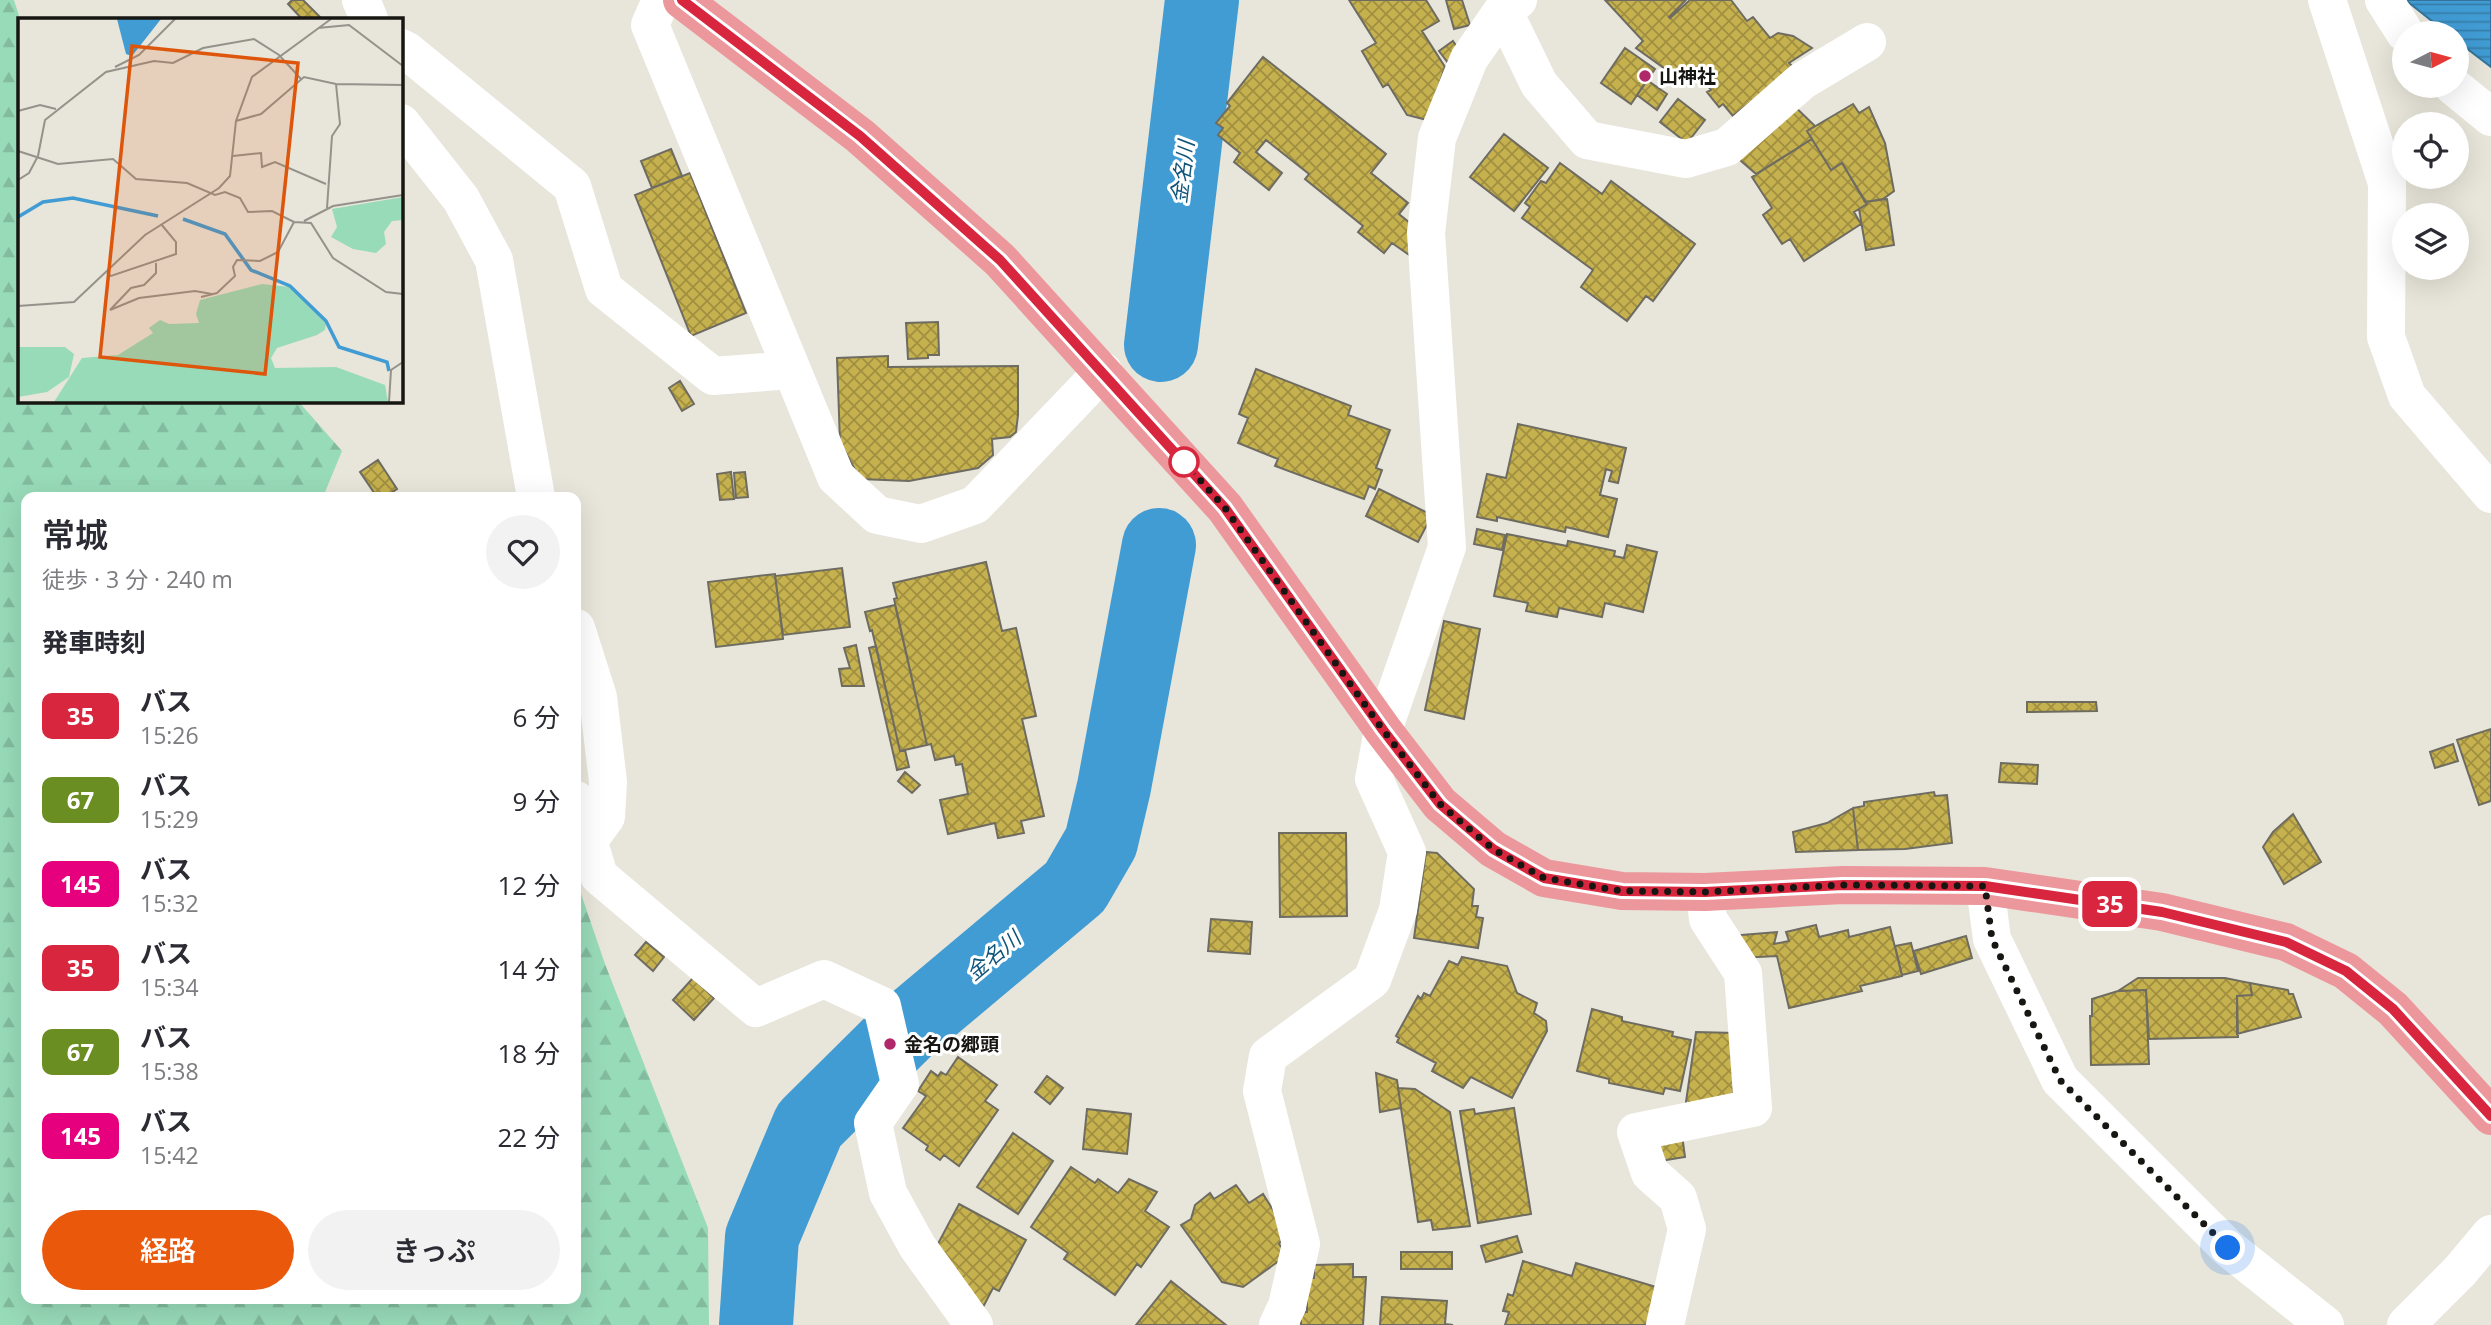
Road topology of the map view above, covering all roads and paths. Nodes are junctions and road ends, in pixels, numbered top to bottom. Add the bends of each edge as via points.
1 (361, 0) edge
2 (661, 0) edge
3 (682, 0) edge
4 (2327, 0) edge
5 (2384, 0) edge
6 (1510, 5) edge
7 (369, 18) edge
8 (2397, 21) edge
9 (1867, 42) dead end
10 (402, 48) edge
11 (2468, 98) edge
12 (2491, 117) edge
13 (402, 124) edge
14 (792, 370) junction
15 (1103, 371) junction
16 (535, 492) edge
17 (2491, 494) edge
18 (581, 643) edge
19 (1383, 730) junction
20 (581, 814) edge
21 (590, 840) junction
22 (1985, 886) junction
23 (1705, 892) junction
24 (2491, 1116) edge
25 (2491, 1234) edge
26 (974, 1325) edge
27 (1278, 1325) edge
28 (1665, 1325) edge
29 (2325, 1325) edge
30 (2406, 1325) edge

1 - 7 street
2 - 14 street via 650,25
3 - 15 main road via 870,145 1000,260
4 - 17 street via 2387,183 2386,337 2407,396
5 - 8 street
6 - 9 street via 1539,84 1587,140 1686,159 1727,148 1802,81
6 - 19 street via 1469,58 1437,138 1426,233 1447,547
10 - 14 street via 572,186 604,289 713,376
11 - 12 street
13 - 16 street via 461,199 494,260
14 - 15 street via 836,477 877,515 921,524 975,505
15 - 19 main road via 1225,508
18 - 21 street via 598,696 608,782 606,817
19 - 23 main road via 1440,804 1493,849 1544,878 1622,891
19 - 27 street via 1374,779 1406,852 1398,910 1372,980 1268,1056 1262,1091 1301,1244
20 - 21 street
21 - 26 street via 600,876 756,1008 824,979 882,1006 900,1084 873,1123 888,1193 917,1246
22 - 23 main road via 1843,885
22 - 24 main road via 2162,912 2286,942 2346,971 2393,1009
22 - 29 street via 1992,939 2060,1080 2228,1248
23 - 28 street via 1708,919 1743,973 1753,1108 1636,1132 1650,1173 1678,1198 1687,1229
25 - 30 street

